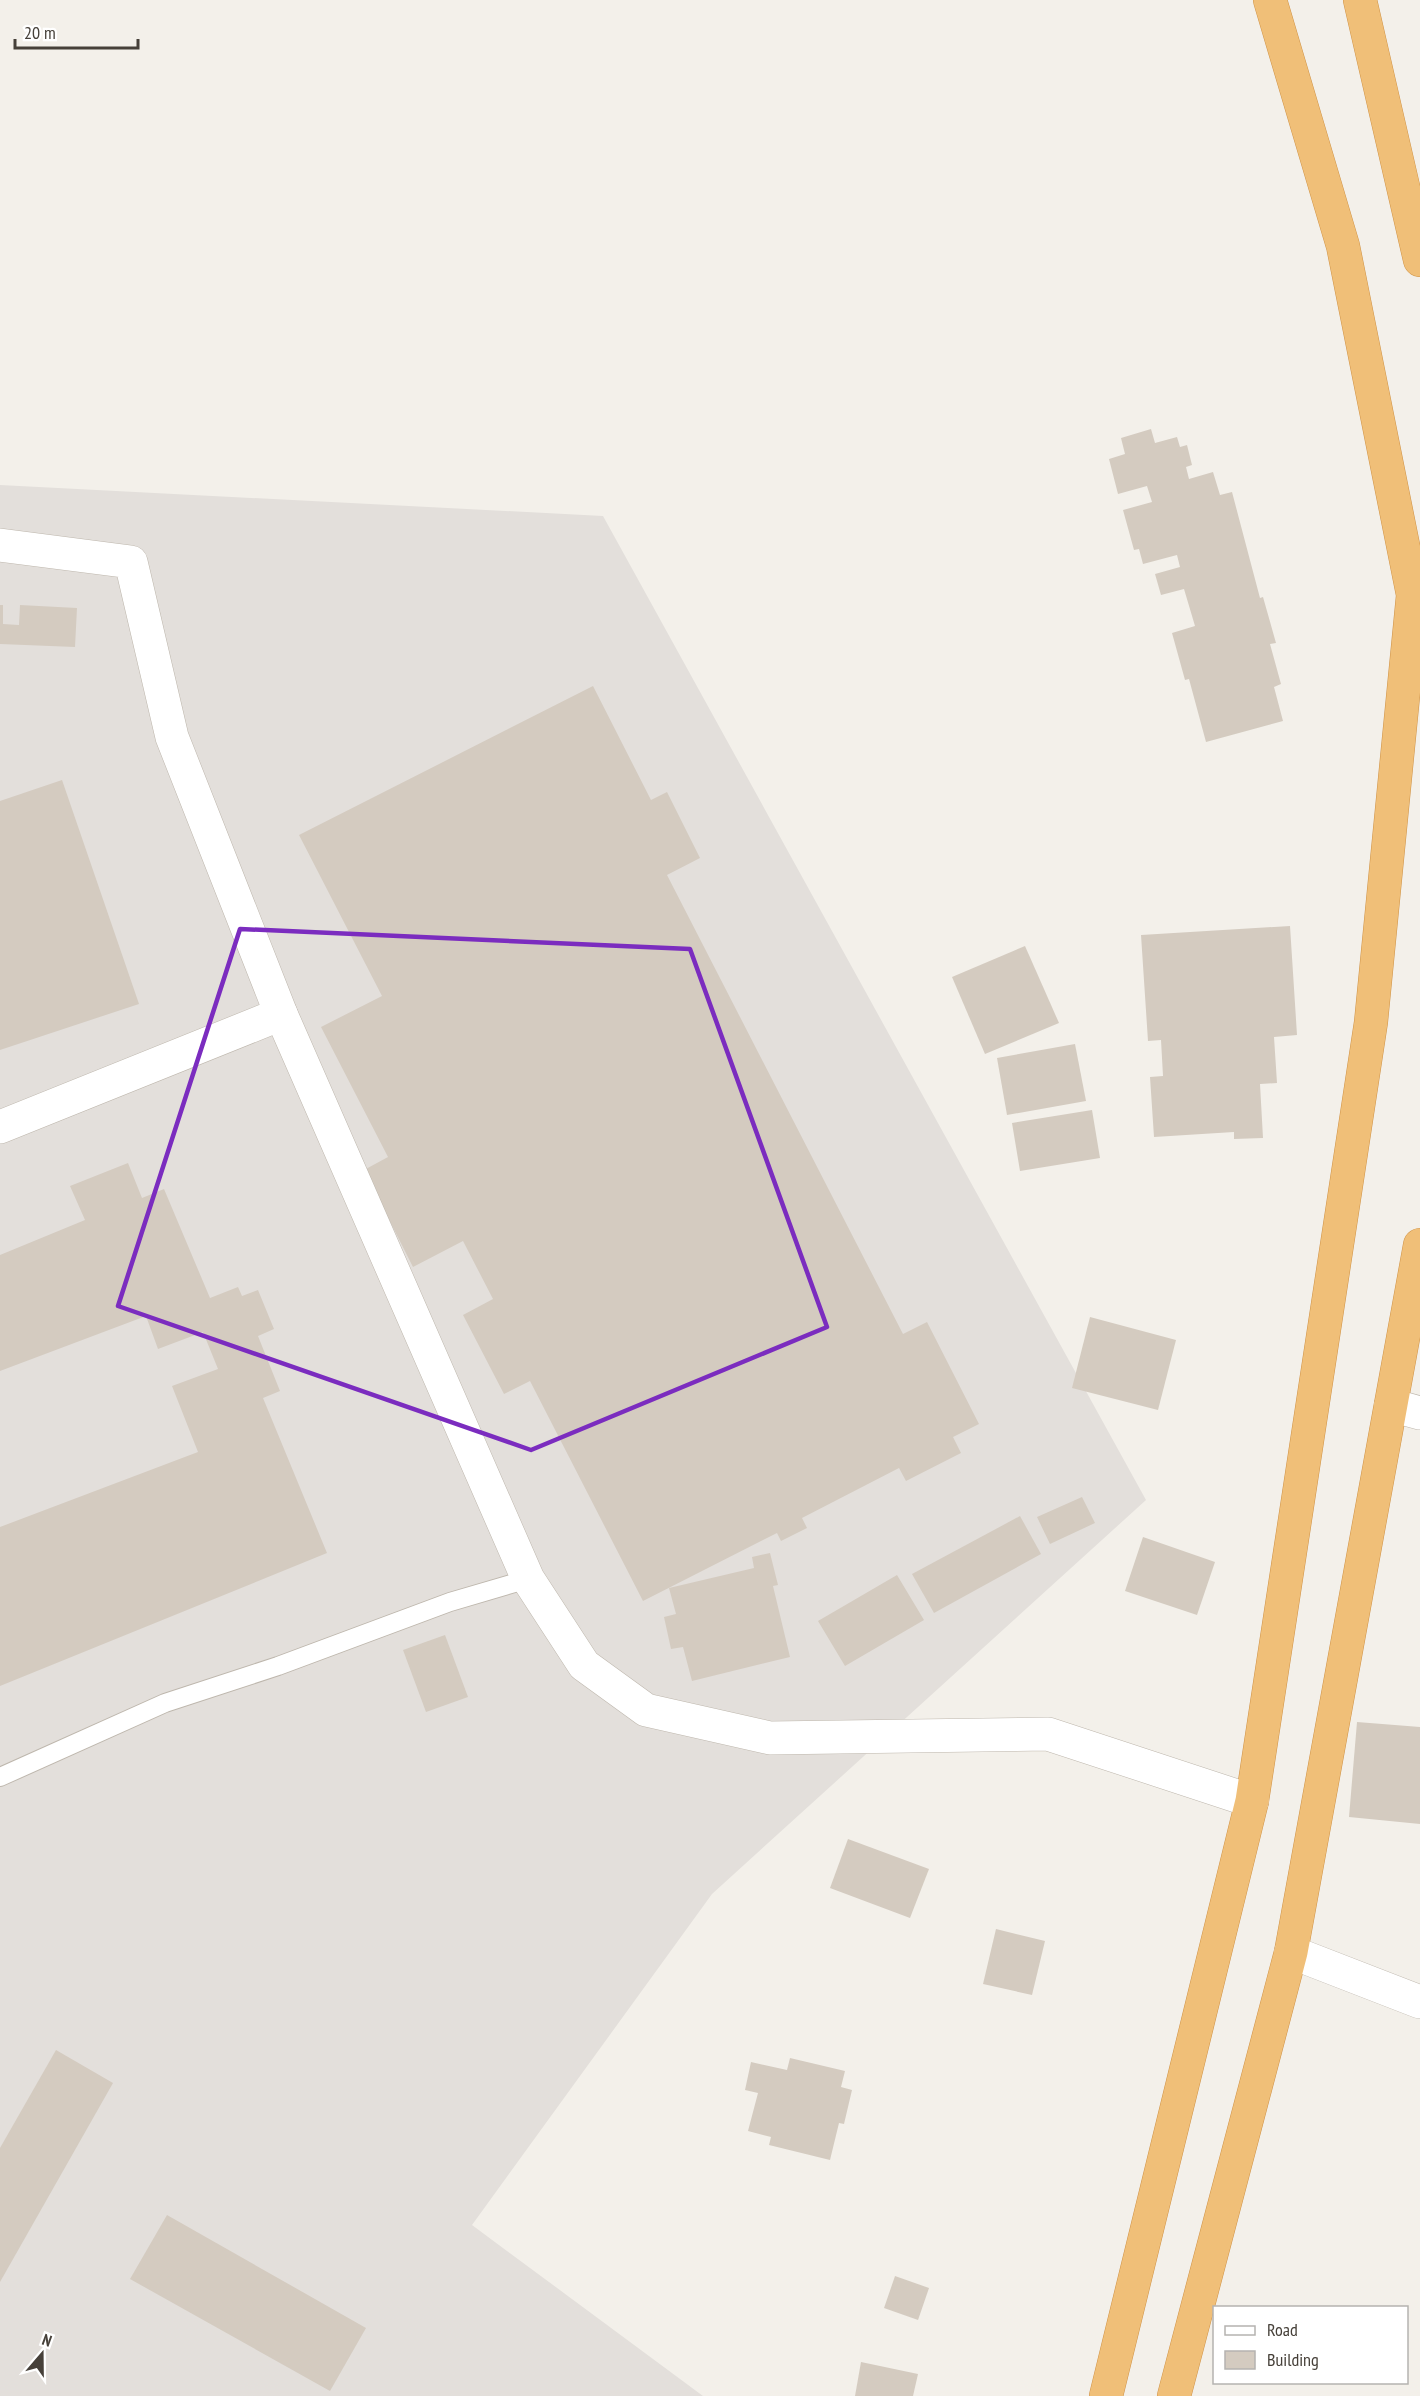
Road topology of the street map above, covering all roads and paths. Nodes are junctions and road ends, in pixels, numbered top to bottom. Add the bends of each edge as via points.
1 (1270, 0) edge
2 (1360, 0) edge
3 (1420, 260) edge
4 (0, 545) edge
5 (281, 1014) junction
6 (0, 1128) edge
7 (1420, 1245) edge
8 (1406, 1409) edge
9 (528, 1579) junction
10 (0, 1777) edge
11 (1252, 1801) junction
12 (1291, 1952) junction
13 (1420, 2002) edge
14 (1106, 2396) edge
15 (1174, 2396) edge

1 - 11 highway via 1343,246 1413,595 1371,1022
2 - 3 highway
4 - 5 street via 131,562 172,737
5 - 6 street
5 - 9 street
7 - 8 highway
8 - 12 highway
9 - 10 lane via 450,1602 165,1703
9 - 11 street via 584,1665 646,1710 770,1738 1048,1734
11 - 14 highway
12 - 13 street
12 - 15 highway

